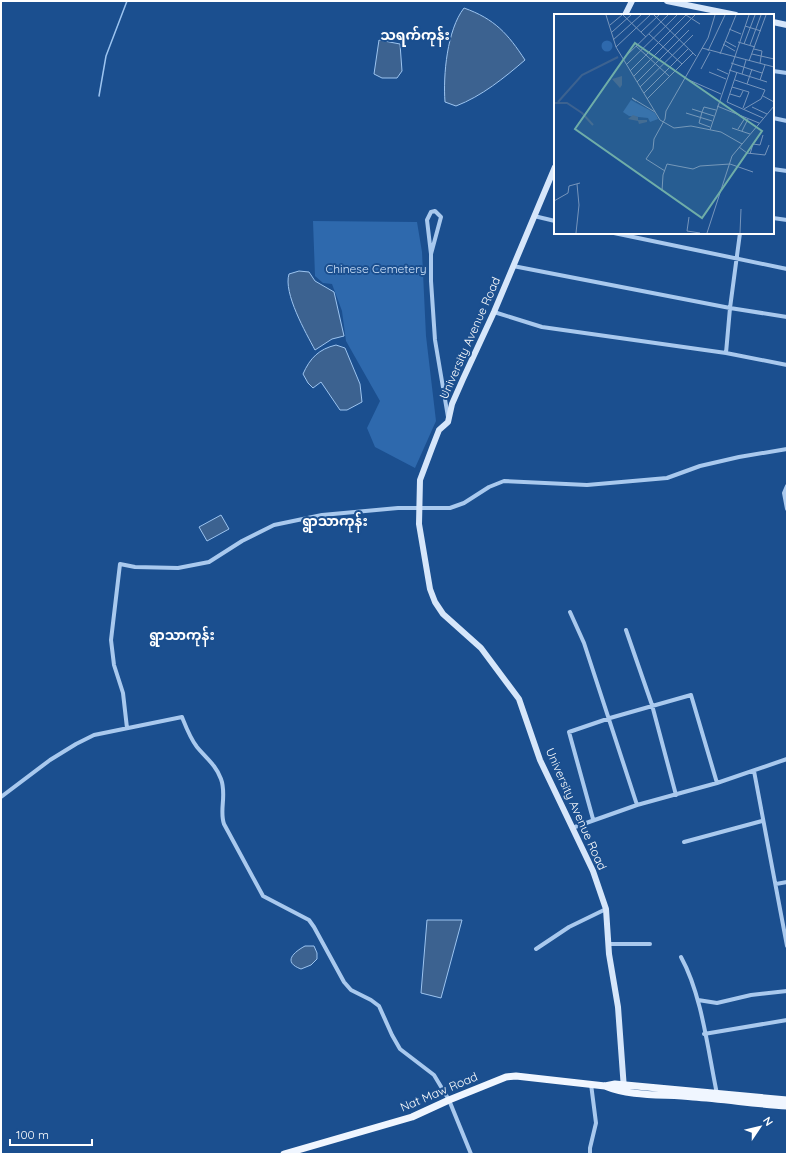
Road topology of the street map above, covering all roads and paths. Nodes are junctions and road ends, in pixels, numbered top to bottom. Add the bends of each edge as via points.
1 (632, 1) edge
2 (667, 1) edge
3 (626, 14) edge
4 (731, 14) edge
5 (774, 22) edge
6 (787, 25) edge
7 (774, 70) edge
8 (787, 73) edge
9 (774, 118) edge
10 (787, 121) edge
11 (774, 169) edge
12 (787, 171) edge
13 (552, 178) edge
14 (534, 216) junction
15 (774, 218) edge
16 (554, 220) edge
17 (787, 220) edge
18 (619, 234) edge
19 (740, 234) edge
20 (431, 254) junction
21 (736, 259) junction
22 (513, 266) junction
23 (787, 269) edge
24 (730, 308) junction
25 (494, 312) junction
26 (787, 317) edge
27 (726, 353) junction
28 (787, 365) edge
29 (448, 422) junction
30 (787, 449) edge
31 (787, 486) edge
32 (419, 509) junction
33 (787, 509) edge
34 (570, 612) dead end
35 (626, 630) dead end
36 (652, 705) junction
37 (610, 718) junction
38 (127, 728) junction
39 (787, 759) edge
40 (754, 770) junction
41 (718, 783) junction
42 (676, 795) junction
43 (1, 797) edge
44 (637, 805) junction
45 (593, 819) junction
46 (762, 821) junction
47 (572, 828) junction
48 (684, 842) dead end
49 (787, 882) edge
50 (776, 884) junction
51 (606, 909) junction
52 (608, 944) junction
53 (650, 944) dead end
54 (787, 946) edge
55 (536, 949) dead end
56 (681, 956) dead end
57 (787, 991) edge
58 (698, 1000) junction
59 (787, 1020) edge
60 (704, 1034) junction
61 (591, 1084) junction
62 (624, 1088) junction
63 (717, 1094) junction
64 (449, 1100) junction
65 (787, 1100) edge
66 (787, 1106) edge
67 (284, 1154) edge
68 (471, 1154) edge
69 (590, 1154) edge

1 - 3 main road
2 - 4 main road
5 - 6 main road
7 - 8 street
9 - 10 street
11 - 12 street
13 - 14 main road, University Avenue Road
14 - 16 street
14 - 22 main road, University Avenue Road
15 - 17 street
18 - 21 street
19 - 21 street
20 - 20 street via 441,217 435,211 431,212 427,220
20 - 29 street via 435,340
21 - 23 street
21 - 24 street
22 - 24 street
22 - 25 main road, University Avenue Road
24 - 26 street
24 - 27 street
25 - 27 street via 542,327
25 - 29 main road, University Avenue Road via 457,391
27 - 28 street
29 - 32 main road, University Avenue Road via 439,430 420,480
30 - 32 street via 700,466 666,478 587,485 504,481 450,508
31 - 33 street via 784,493
32 - 38 street via 398,508 322,515 274,525 209,562 178,568 120,564 111,640 114,665 123,693
32 - 47 main road, University Avenue Road via 430,589 435,602 443,614 481,648 519,699 540,760
34 - 37 street via 584,643
35 - 36 street
36 - 37 street
36 - 41 street via 691,695
36 - 42 street
37 - 44 street
37 - 45 street via 569,732
38 - 43 street via 94,735 76,744
38 - 64 street via 182,717 197,747 213,763 221,778 224,792 224,824 264,896 309,920 344,982 351,990 379,1006 400,1049 434,1075
39 - 40 street
40 - 41 street
40 - 46 street
41 - 42 street
42 - 44 street
44 - 45 street
45 - 47 street
46 - 48 street
46 - 50 street
47 - 51 main road, University Avenue Road via 593,871
49 - 50 street
50 - 54 street
51 - 52 main road, University Avenue Road
51 - 55 street via 569,927
52 - 53 street
52 - 62 main road, University Avenue Road via 618,1007
56 - 58 street
57 - 58 street via 751,995 717,1003
58 - 60 street
59 - 60 street
60 - 63 street
61 - 62 main road, Nat Maw Road via 615,1090
61 - 64 main road, Nat Maw Road via 506,1077
61 - 69 street via 596,1123
62 - 63 main road, Nat Maw Road
62 - 66 main road, Nat Maw Road
63 - 65 main road, Nat Maw Road
64 - 67 main road, Nat Maw Road via 412,1117
64 - 68 street

